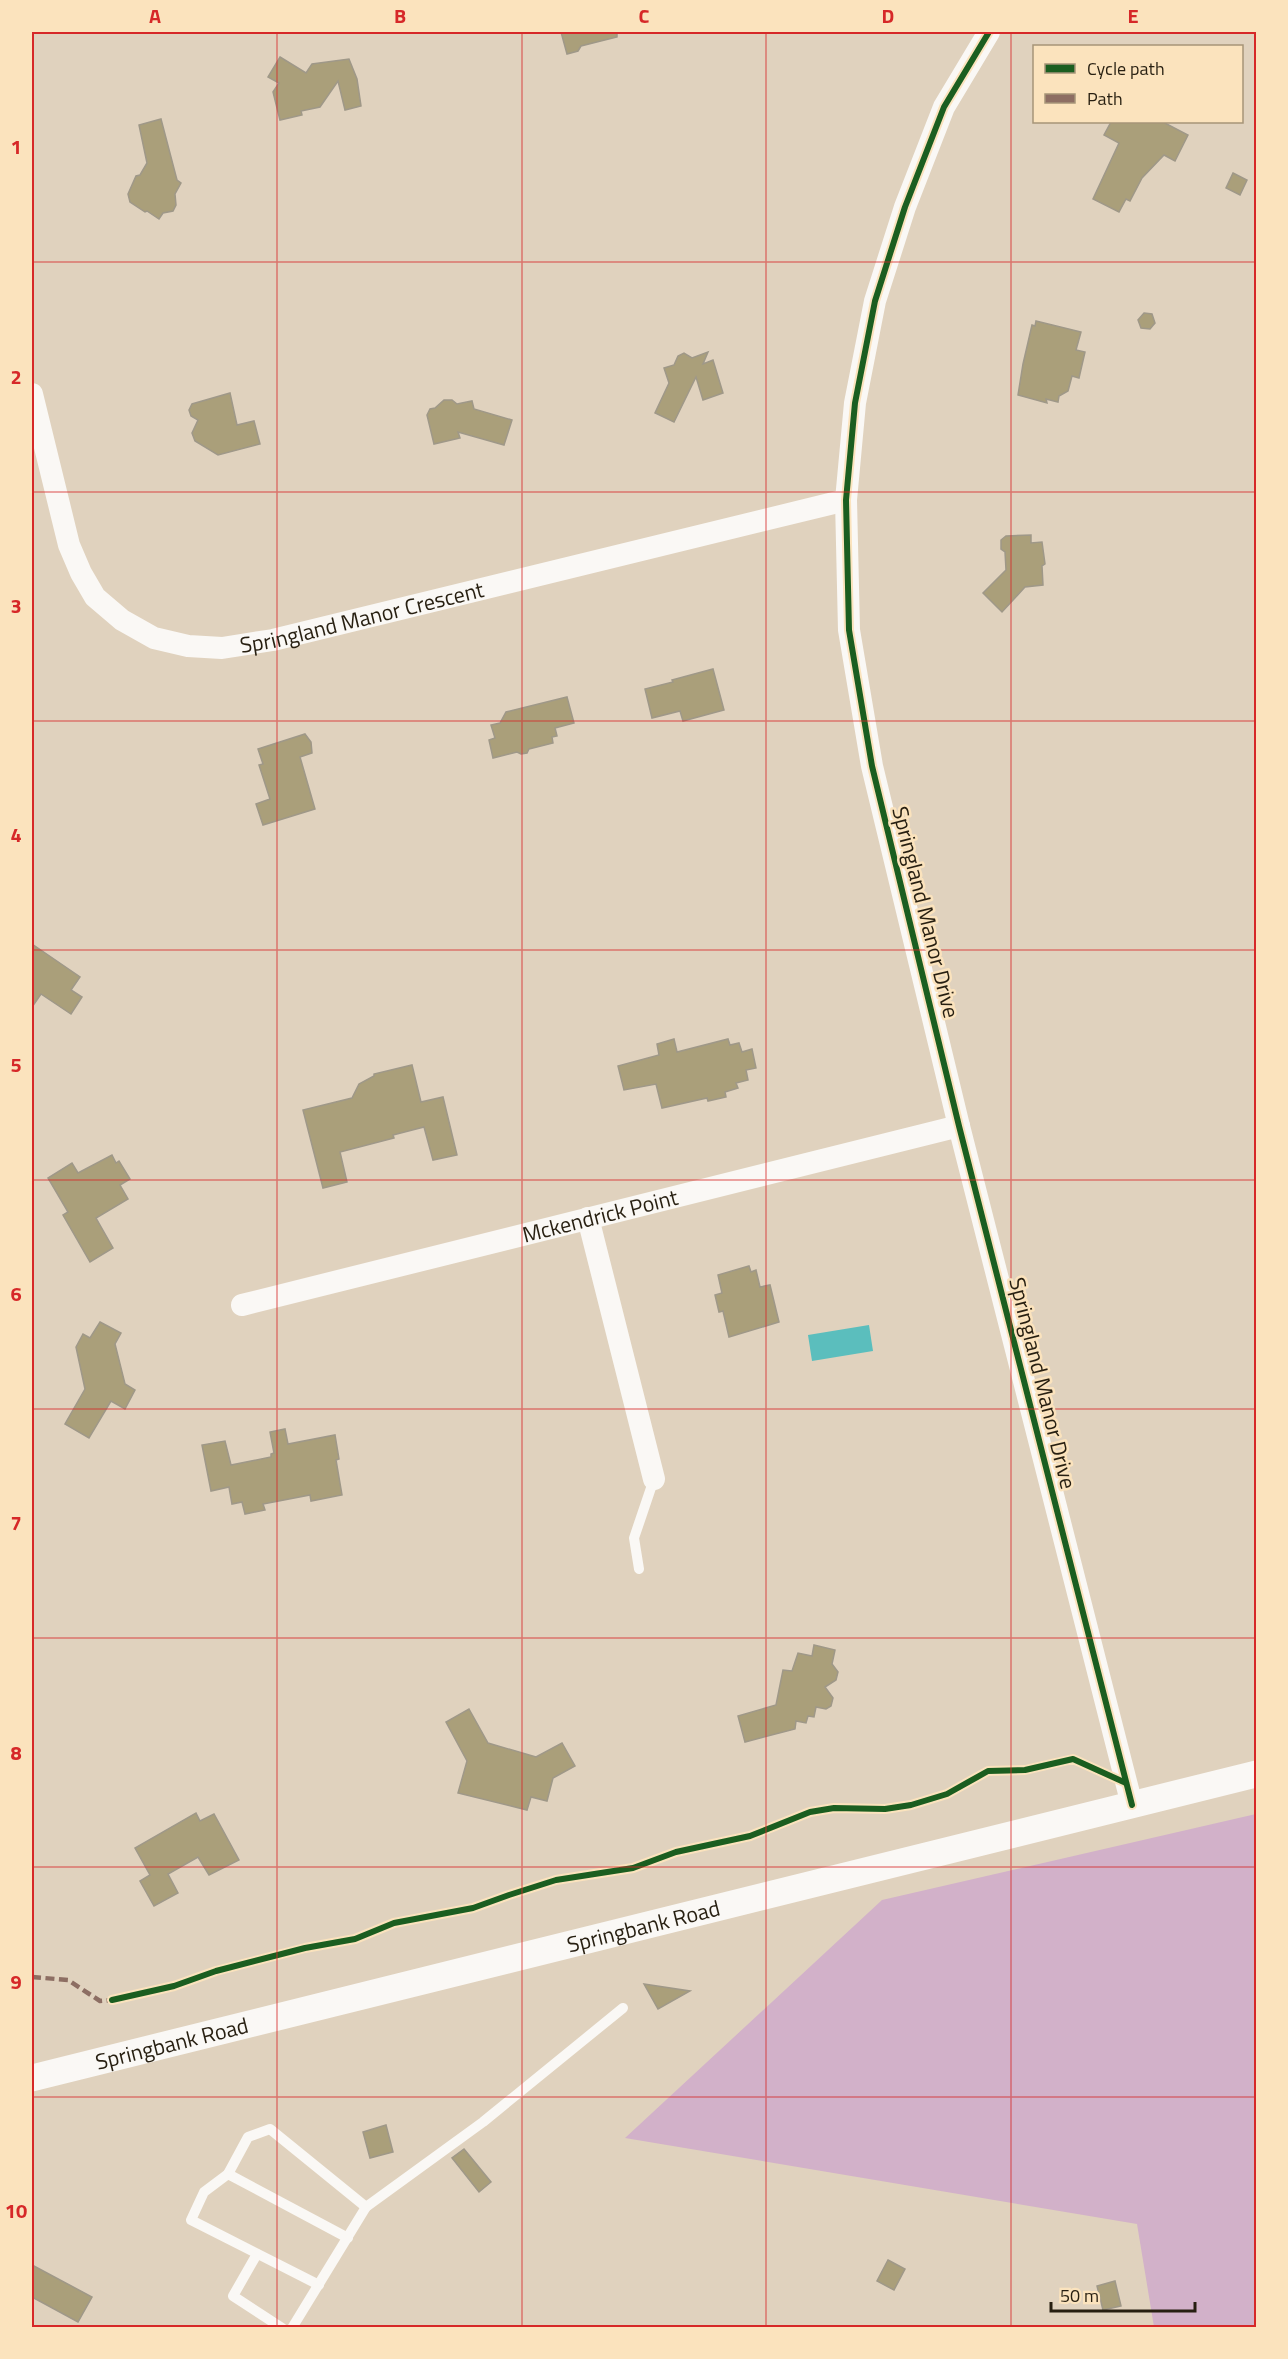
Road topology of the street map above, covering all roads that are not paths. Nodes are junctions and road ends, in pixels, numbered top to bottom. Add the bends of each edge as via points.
1 (989, 32) edge
2 (32, 394) edge
3 (846, 500) junction
4 (959, 1126) junction
5 (588, 1218) junction
6 (242, 1305) dead end
7 (654, 1479) joint
8 (639, 1569) dead end
9 (1257, 1774) edge
10 (1132, 1805) junction
11 (623, 2008) dead end
12 (32, 2078) edge
13 (228, 2174) junction
14 (366, 2207) junction
15 (348, 2238) junction
16 (257, 2254) junction
17 (319, 2284) junction
18 (282, 2328) edge
19 (292, 2328) edge

1 - 3 street, Springland Manor Drive via 944,108 905,207 875,301 855,403
2 - 3 street, Springland Manor Crescent via 69,545 95,597 122,620 154,638 188,646 222,648 273,640
3 - 4 street, Springland Manor Drive via 849,630 872,766
4 - 5 street, Mckendrick Point
4 - 10 street, Springland Manor Drive
5 - 6 street, Mckendrick Point
5 - 7 street
7 - 8 lane via 634,1538
9 - 10 street, Springbank Road
10 - 12 street, Springbank Road
11 - 14 lane via 483,2122
13 - 14 lane via 248,2136 270,2129
13 - 15 lane
13 - 16 lane via 204,2192 191,2220
14 - 15 lane
15 - 17 lane
16 - 17 lane
16 - 18 lane via 233,2296
17 - 19 lane

